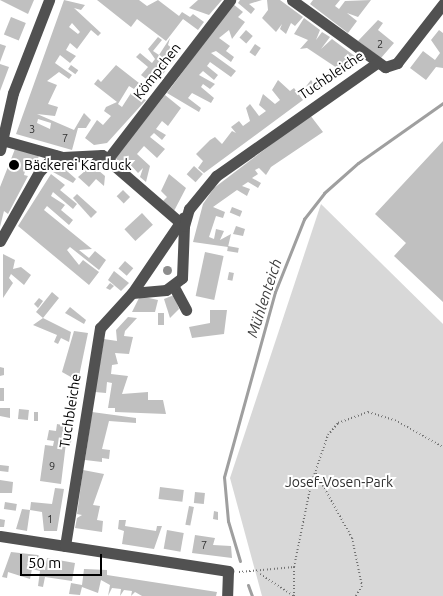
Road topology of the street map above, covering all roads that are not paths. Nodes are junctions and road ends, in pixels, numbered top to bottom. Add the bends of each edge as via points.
1 (50, 0) edge
2 (230, 0) edge
3 (292, 0) edge
4 (443, 4) edge
5 (377, 62) junction
6 (1, 146) edge
7 (55, 155) junction
8 (107, 160) junction
9 (182, 224) junction
10 (0, 241) edge
11 (174, 287) junction
12 (132, 292) junction
13 (186, 310) dead end
14 (0, 536) edge
15 (65, 546) junction
16 (227, 596) edge

1 - 6 street via 13,93
2 - 8 street, Kömpchen
3 - 5 street
4 - 5 street via 397,63 385,67
5 - 9 street, Tuchbleiche via 228,167 189,209
6 - 7 street
7 - 8 street via 97,154
7 - 10 street via 40,172
8 - 9 street
9 - 11 street, Tuchbleiche via 184,274
9 - 12 street, Tuchbleiche
11 - 12 street
11 - 13 street
12 - 15 street, Tuchbleiche via 97,333
14 - 15 street
15 - 16 street via 228,571

